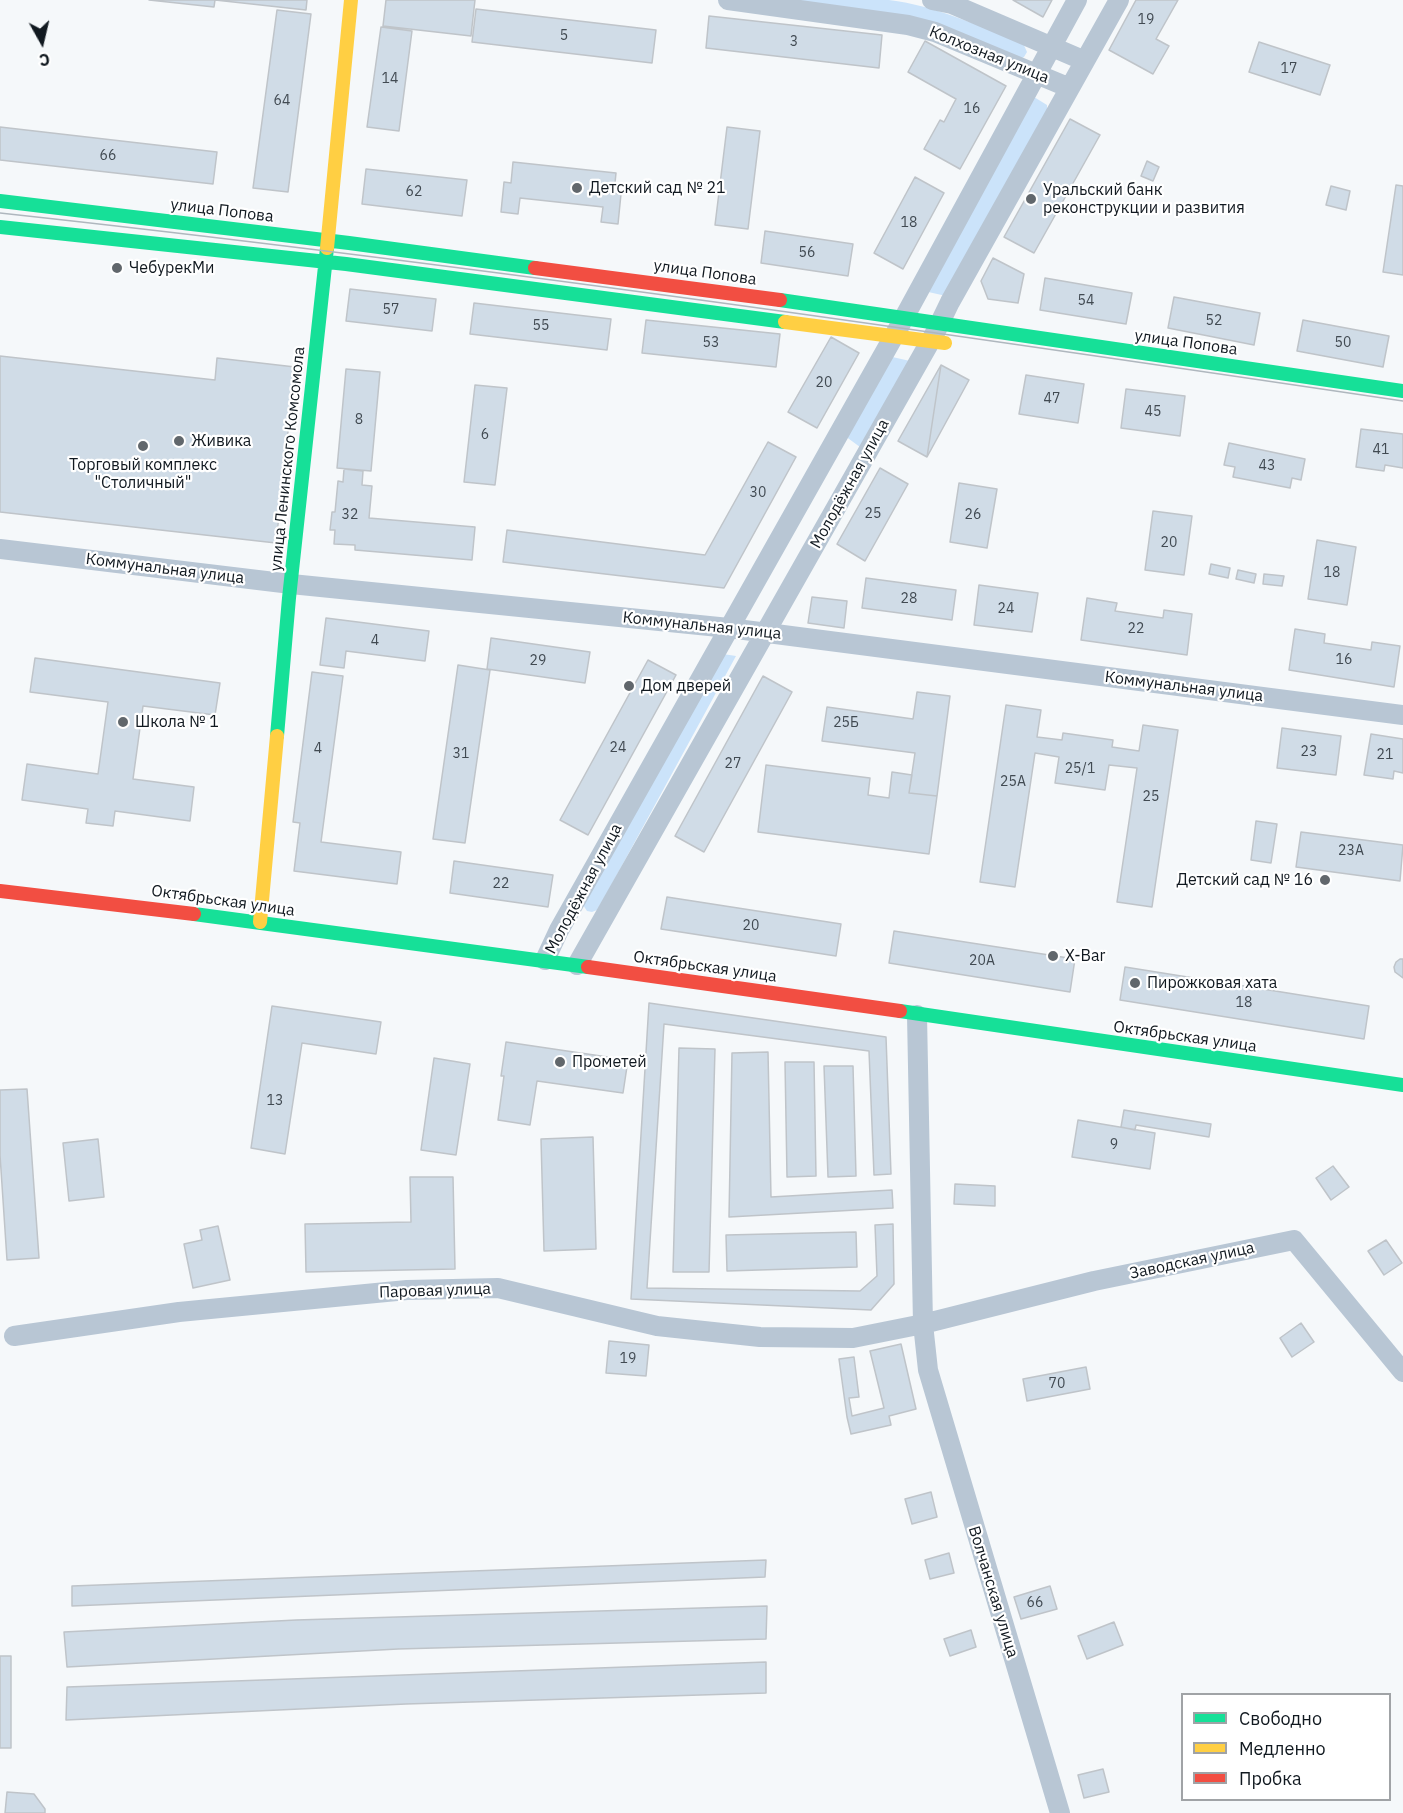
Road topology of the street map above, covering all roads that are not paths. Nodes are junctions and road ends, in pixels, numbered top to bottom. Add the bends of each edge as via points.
1 (351, 0) edge
2 (728, 0) edge
3 (932, 0) edge
4 (1077, 0) edge
5 (1119, 0) edge
6 (1051, 47) junction
7 (1085, 61) junction
8 (1037, 73) junction
9 (1070, 88) junction
10 (0, 201) edge
11 (0, 227) edge
12 (328, 240) junction
13 (325, 262) junction
14 (904, 317) junction
15 (941, 323) junction
16 (894, 336) junction
17 (931, 341) junction
18 (961, 345) dead end
19 (1403, 392) edge
20 (0, 549) edge
21 (291, 584) junction
22 (729, 628) junction
23 (765, 633) junction
24 (1403, 715) edge
25 (0, 891) edge
26 (260, 922) junction
27 (545, 960) junction
28 (577, 965) junction
29 (917, 1015) junction
30 (1403, 1085) edge
31 (923, 1324) junction
32 (14, 1336) dead end
33 (1403, 1372) edge
34 (1060, 1813) edge

1 - 12 street, улица Ленинского Комсомола
2 - 8 street, Колхозная улица via 908,25
3 - 6 street, Колхозная улица via 952,4
4 - 6 street, Молодёжная улица
5 - 7 street, Молодёжная улица
6 - 7 street, Колхозная улица
6 - 8 street, Молодёжная улица
7 - 9 street, Молодёжная улица
8 - 9 street, Колхозная улица
8 - 14 street, Молодёжная улица
9 - 15 street, Молодёжная улица
10 - 12 street, улица Попова
11 - 13 street
12 - 13 street, улица Ленинского Комсомола
12 - 14 street, улица Попова
13 - 16 street
13 - 21 street, улица Ленинского Комсомола
14 - 15 street, улица Попова
14 - 16 street, Молодёжная улица
15 - 17 street, Молодёжная улица
15 - 19 street, улица Попова
16 - 17 street
16 - 22 street, Молодёжная улица
17 - 18 street
17 - 23 street, Молодёжная улица
20 - 21 street, Коммунальная улица
21 - 22 street, Коммунальная улица
21 - 26 street, улица Ленинского Комсомола
22 - 23 street, Коммунальная улица
22 - 27 street, Молодёжная улица
23 - 24 street, Коммунальная улица
23 - 28 street, Молодёжная улица
25 - 26 street, Октябрьская улица
26 - 27 street, Октябрьская улица
27 - 28 street, Октябрьская улица
28 - 29 street, Октябрьская улица
29 - 30 street, Октябрьская улица
29 - 31 street, Волчанская улица
31 - 32 street, Паровая улица via 853,1338 760,1337 657,1326 498,1288 406,1290 190,1311
31 - 33 street, Заводская улица via 1094,1281 1294,1240
31 - 34 street, Волчанская улица via 928,1370

